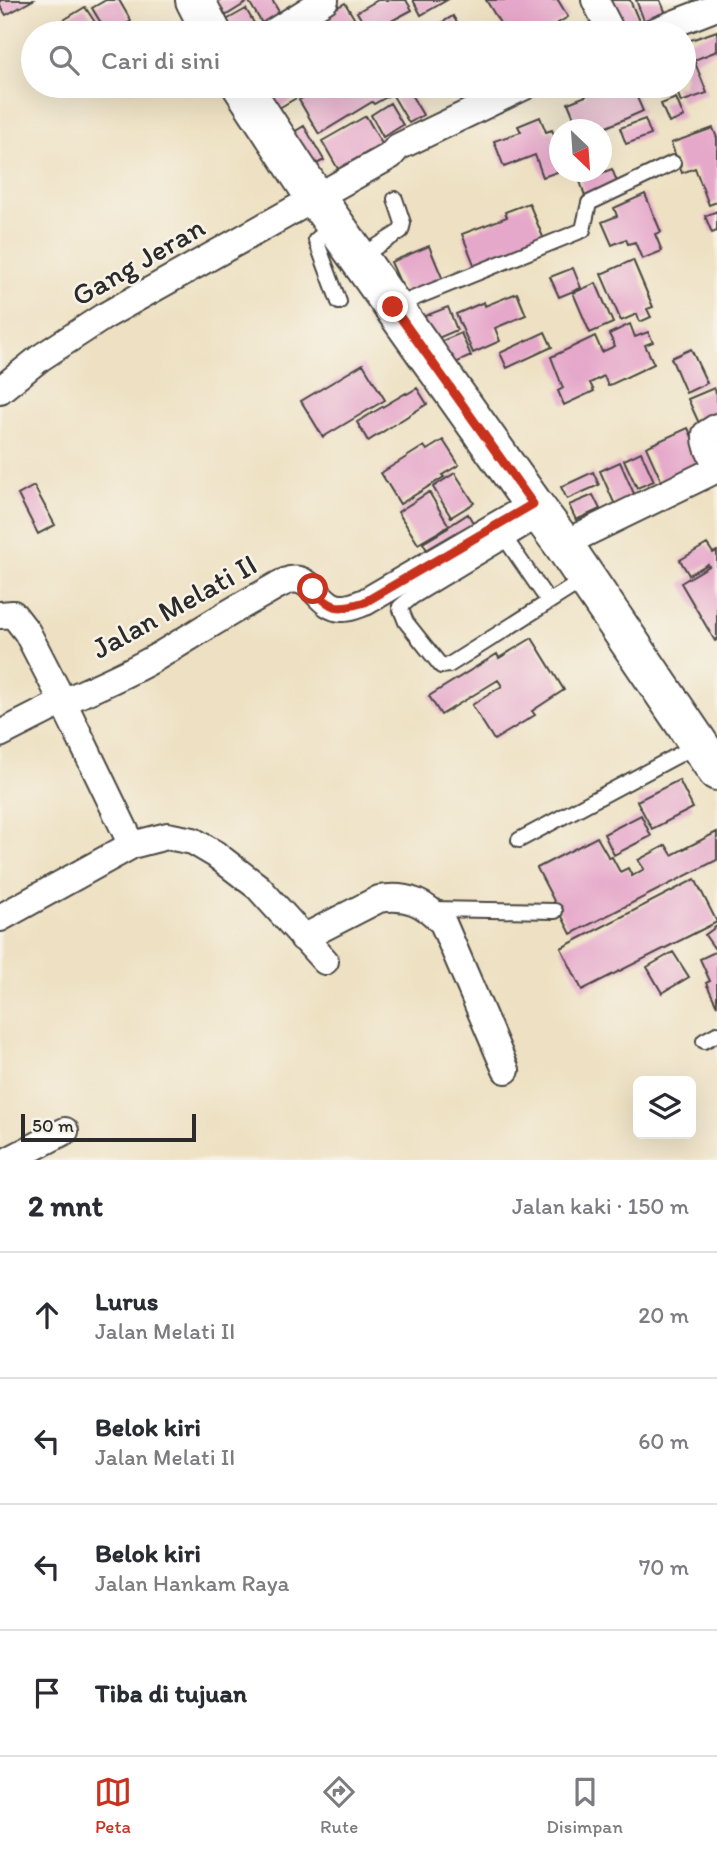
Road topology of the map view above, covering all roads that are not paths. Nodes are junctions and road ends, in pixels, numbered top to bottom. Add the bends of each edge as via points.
1 (195, 0) edge
2 (325, 0) edge
3 (595, 0) edge
4 (717, 7) edge
5 (685, 9) edge
6 (206, 21) edge
7 (291, 21) edge
8 (605, 21) edge
9 (668, 21) edge
10 (250, 98) edge
11 (499, 98) edge
12 (673, 163) dead end
13 (395, 199) dead end
14 (320, 204) junction
15 (359, 258) junction
16 (339, 302) dead end
17 (393, 307) junction
18 (0, 390) edge
19 (717, 426) edge
20 (546, 522) junction
21 (507, 541) junction
22 (586, 578) junction
23 (549, 602) junction
24 (0, 615) edge
25 (63, 702) junction
26 (0, 734) edge
27 (708, 757) edge
28 (519, 840) dead end
29 (132, 845) junction
30 (430, 909) junction
31 (555, 911) dead end
32 (0, 918) edge
33 (303, 937) junction
34 (325, 961) dead end
35 (506, 1070) dead end
36 (65, 1131) dead end
37 (9, 1160) edge

1 - 6 main road
2 - 7 street
3 - 8 street
4 - 5 street
5 - 9 street
10 - 14 main road
11 - 14 street, Gang Jeran via 398,147
12 - 17 lane via 589,203 583,230
13 - 15 lane via 404,223 401,231
14 - 15 main road
14 - 16 lane via 316,240
14 - 18 street, Gang Jeran via 103,317
15 - 17 main road
17 - 20 main road
19 - 20 street via 705,437 716,464 713,471
20 - 21 lane
20 - 22 main road
20 - 25 street, Jalan Melati II via 345,608 333,607 306,583 291,580 135,669
21 - 23 lane
21 - 23 lane via 406,602 400,607 407,622 440,666 449,665
22 - 23 lane
22 - 27 main road
24 - 25 street via 12,614 27,632
25 - 26 street
25 - 29 street
27 - 28 lane
29 - 32 street
29 - 33 street via 167,836 192,841 258,887
30 - 31 lane
30 - 33 street via 405,898 379,899
30 - 35 street via 443,923
33 - 34 street
36 - 37 street

